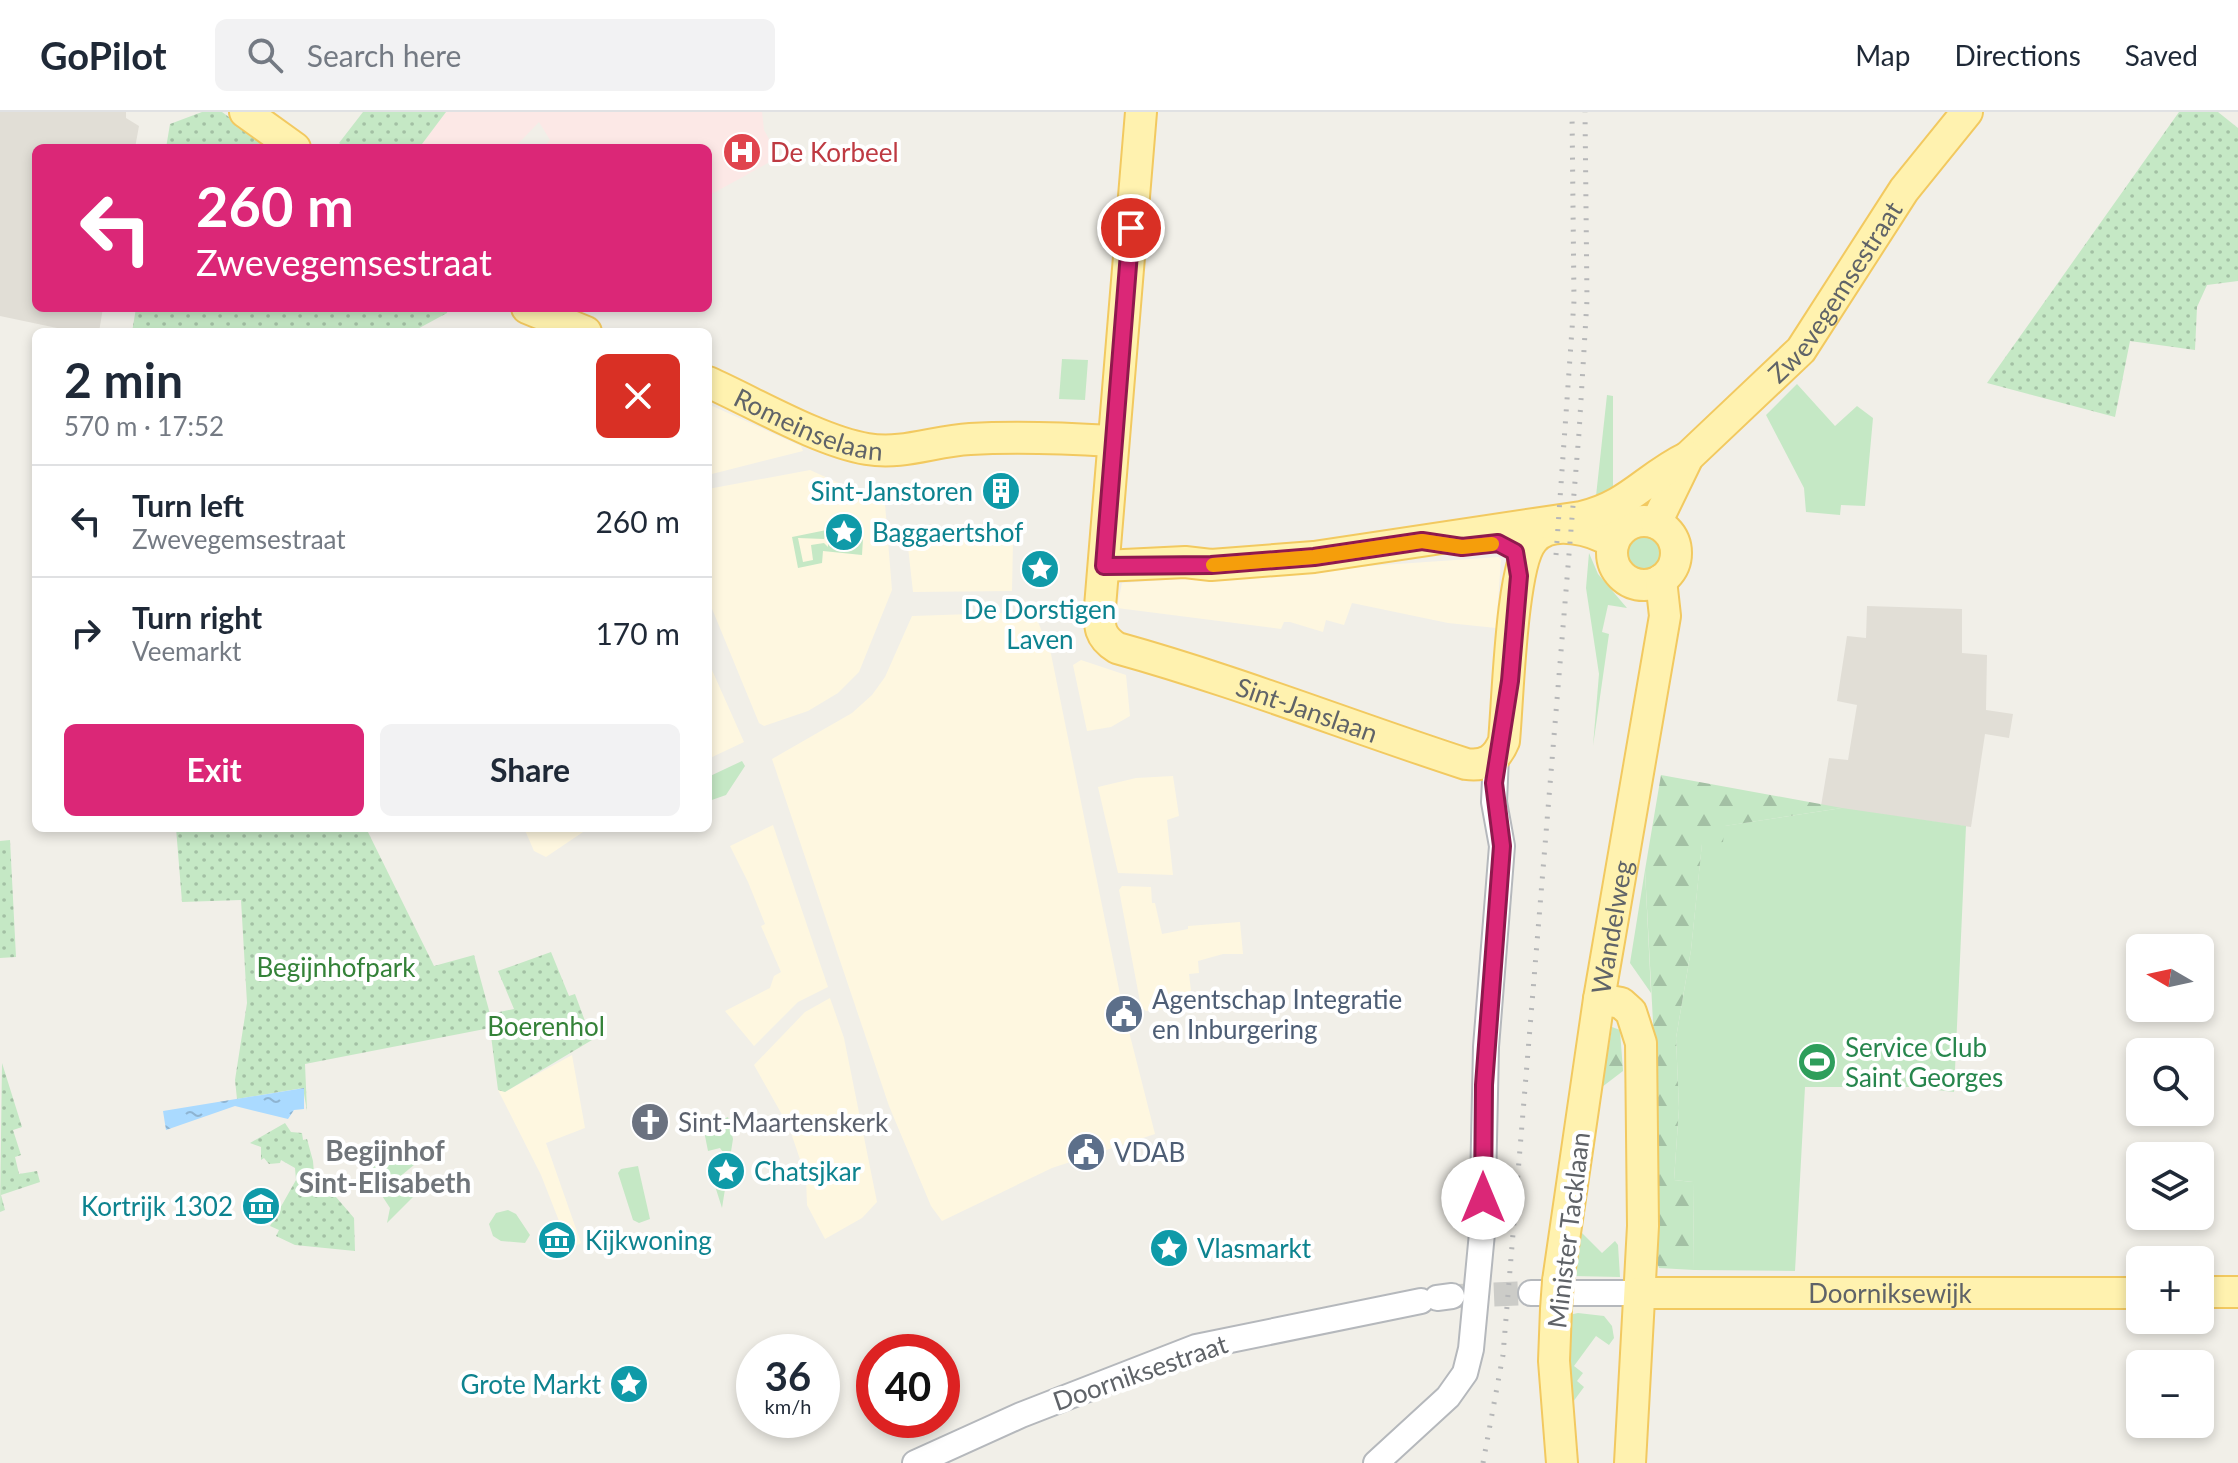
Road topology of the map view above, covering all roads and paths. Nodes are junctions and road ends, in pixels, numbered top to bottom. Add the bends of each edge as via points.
1 (245, 112) edge
2 (1141, 112) edge
3 (1967, 112) edge
4 (289, 144) edge
5 (537, 312) edge
6 (575, 328) edge
7 (712, 384) edge
8 (1112, 441) junction
9 (1688, 457) junction
10 (1581, 517) junction
11 (1656, 523) junction
12 (1616, 537) junction
13 (1422, 541) junction
14 (1104, 566) junction
15 (1519, 576) junction
16 (1652, 583) junction
17 (1496, 756) junction
18 (1599, 999) junction
19 (2214, 1292) edge
20 (2238, 1292) edge
21 (1640, 1293) junction
22 (2126, 1293) edge
23 (1549, 1294) junction
24 (1437, 1298) tunnel mouth
25 (915, 1463) edge
26 (1376, 1463) edge
27 (1562, 1463) edge
28 (1630, 1463) edge

1 - 4 main road
2 - 8 main road
3 - 9 main road, Zwevegemsestraat via 1904,190 1801,350
5 - 6 main road
7 - 8 main road, Romeinselaan via 845,444 882,451 967,439
8 - 14 main road
9 - 10 main road, Zwevegemsestraat via 1665,468 1622,504
9 - 11 main road, Zwevegemsestraat
10 - 12 main road, Zwevegemsestraat via 1593,519
10 - 13 main road, Zwevegemsestraat
11 - 12 main road via 1640,520
11 - 16 main road via 1671,534 1676,548 1673,566
12 - 15 main road via 1582,529 1546,532 1530,542
12 - 16 main road via 1612,558 1618,572 1629,581
13 - 14 main road, Zwevegemsestraat via 1211,565
13 - 15 main road, Zwevegemsestraat via 1506,545 1515,552
14 - 17 main road, Sint-Janslaan via 1099,628 1117,648 1327,713 1466,764 1482,765
15 - 17 main road via 1504,741
16 - 18 main road, Wandelweg via 1666,607
17 - 26 street via 1494,802 1502,846 1471,1349 1465,1373 1432,1414
18 - 21 main road, Wandelweg via 1628,1009 1640,1036
18 - 23 main road, Minister Tacklaan
19 - 20 main road
21 - 22 main road, Doorniksewijk
21 - 23 street
21 - 28 main road
23 - 27 main road, Minister Tacklaan
24 - 25 street, Doorniksestraat via 1207,1344 1021,1415

